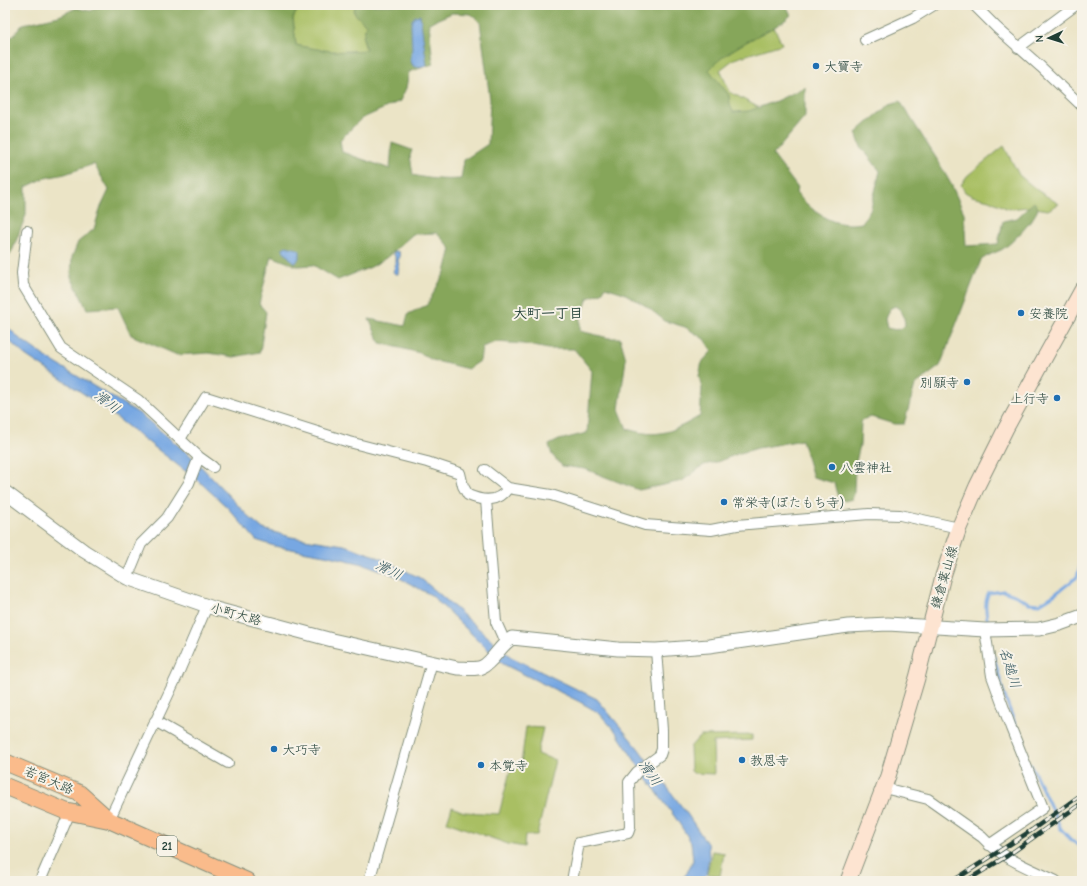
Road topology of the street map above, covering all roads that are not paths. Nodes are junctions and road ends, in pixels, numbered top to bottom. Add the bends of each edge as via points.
1 (934, 5) edge
2 (974, 5) edge
3 (1076, 5) edge
4 (864, 40) dead end
5 (1018, 48) junction
6 (1082, 106) edge
7 (27, 231) dead end
8 (1082, 290) edge
9 (180, 439) junction
10 (199, 457) junction
11 (212, 467) dead end
12 (485, 470) dead end
13 (508, 488) junction
14 (5, 492) edge
15 (486, 500) junction
16 (959, 528) junction
17 (127, 578) junction
18 (207, 606) junction
19 (1082, 616) edge
20 (930, 626) junction
21 (989, 630) junction
22 (502, 645) junction
23 (656, 650) junction
24 (432, 662) junction
25 (155, 722) junction
26 (5, 762) edge
27 (228, 763) dead end
28 (5, 786) edge
29 (884, 788) junction
30 (80, 794) junction
31 (71, 813) junction
32 (109, 820) junction
33 (989, 845) junction
34 (224, 877) edge
35 (40, 881) edge
36 (246, 881) edge
37 (369, 881) edge
38 (572, 881) edge
39 (848, 881) edge
40 (1056, 881) edge

1 - 4 street via 913,18
2 - 5 street
3 - 5 street
5 - 6 street
7 - 9 street via 23,285 61,348 138,400
8 - 16 main road, 鎌倉葉山線 via 1006,428
9 - 10 street
9 - 15 street via 206,397 349,442 460,473 468,495
10 - 11 street
10 - 17 street via 188,483 167,518 141,544
12 - 13 street
13 - 15 street via 500,497
13 - 16 street via 551,495 645,524 711,530 737,525 869,514 900,515
14 - 17 street, 小町大路
15 - 22 street via 496,622
16 - 20 main road, 鎌倉葉山線
17 - 18 street, 小町大路
18 - 24 street, 小町大路 via 332,640
18 - 25 street
19 - 21 street via 1039,629
20 - 21 street
20 - 23 street via 848,626 709,646
20 - 29 main road, 鎌倉葉山線
21 - 33 street via 992,676 1043,808
22 - 23 street via 512,638 618,649
22 - 24 street, 小町大路 via 483,667 457,668
23 - 38 street via 662,730 660,755 637,772 629,782 628,833 579,843
24 - 37 street
25 - 27 street
25 - 32 street
26 - 30 main road, 若宮大路 / 21
28 - 31 main road, 若宮大路 / 21
29 - 33 street via 928,799 982,837
29 - 39 main road, 鎌倉葉山線
30 - 31 main road via 81,804
30 - 32 main road, 若宮大路 / 21
31 - 32 main road, 若宮大路 / 21
31 - 35 street
32 - 34 main road, 若宮大路 / 21
33 - 40 street
34 - 36 main road, 若宮大路 / 21

